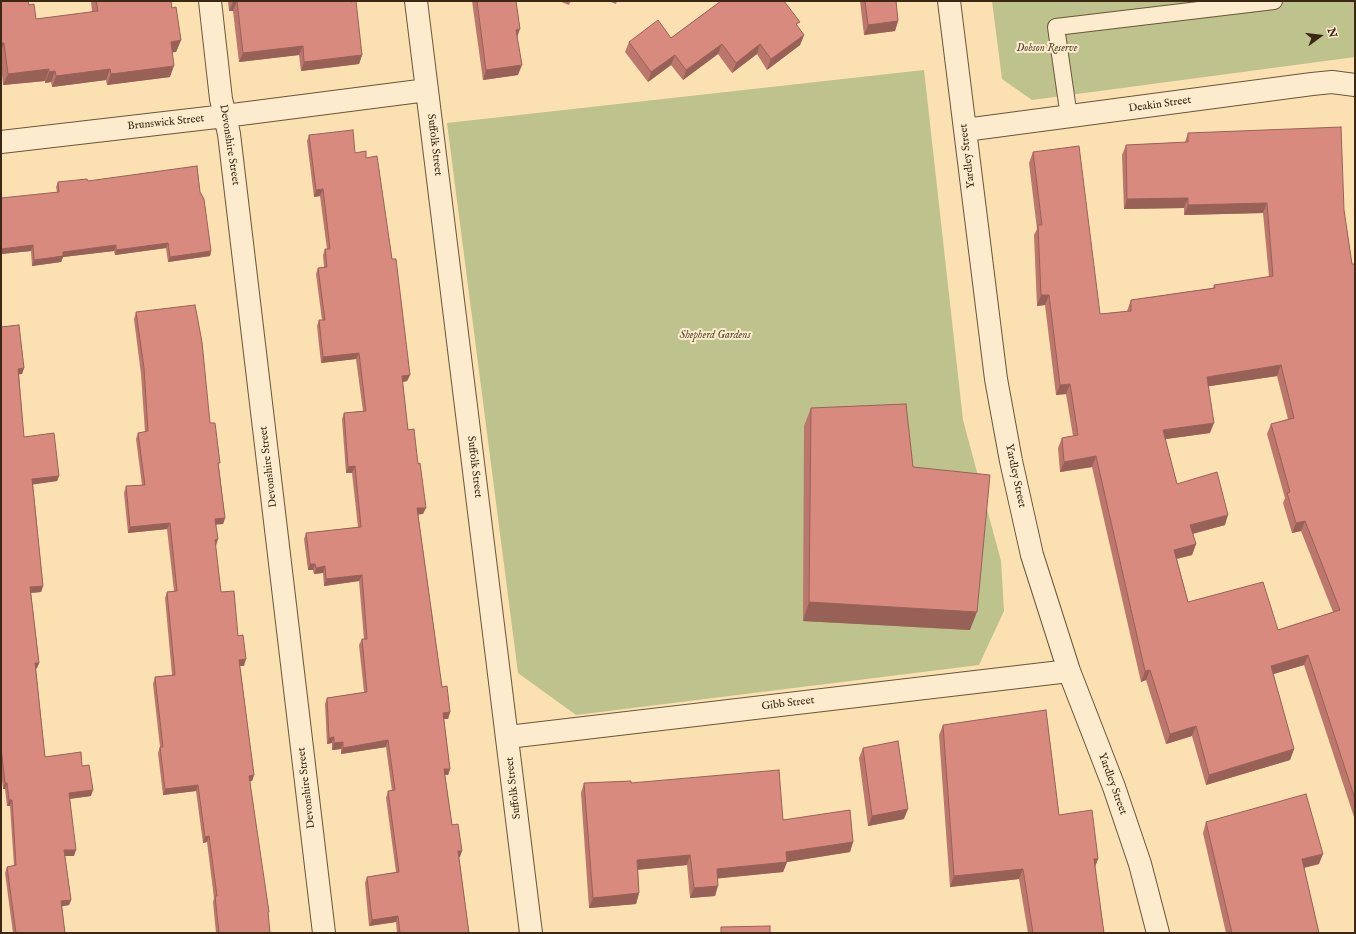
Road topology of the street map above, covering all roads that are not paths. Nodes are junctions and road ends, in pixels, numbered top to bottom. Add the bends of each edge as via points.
1 (210, 1) edge
2 (416, 1) edge
3 (949, 1) edge
4 (1274, 1) edge
5 (1355, 85) edge
6 (427, 90) junction
7 (225, 116) junction
8 (1069, 117) junction
9 (965, 130) junction
10 (1, 142) edge
11 (1069, 671) junction
12 (508, 737) junction
13 (324, 933) edge
14 (531, 933) edge
15 (1158, 933) edge

1 - 7 street, Devonshire Street
2 - 6 street, Suffolk Street
3 - 9 street, Yardley Street
4 - 8 lane via 1056,27
5 - 8 street, Deakin Street via 1332,82 1312,84
6 - 7 street, Brunswick Street
6 - 12 street, Suffolk Street
7 - 10 street, Brunswick Street
7 - 13 street, Devonshire Street
8 - 9 street, Deakin Street
9 - 11 street, Yardley Street via 996,379 1011,461 1032,555
11 - 12 street, Gibb Street
11 - 15 street, Yardley Street via 1114,787 1140,864
12 - 14 street, Suffolk Street

